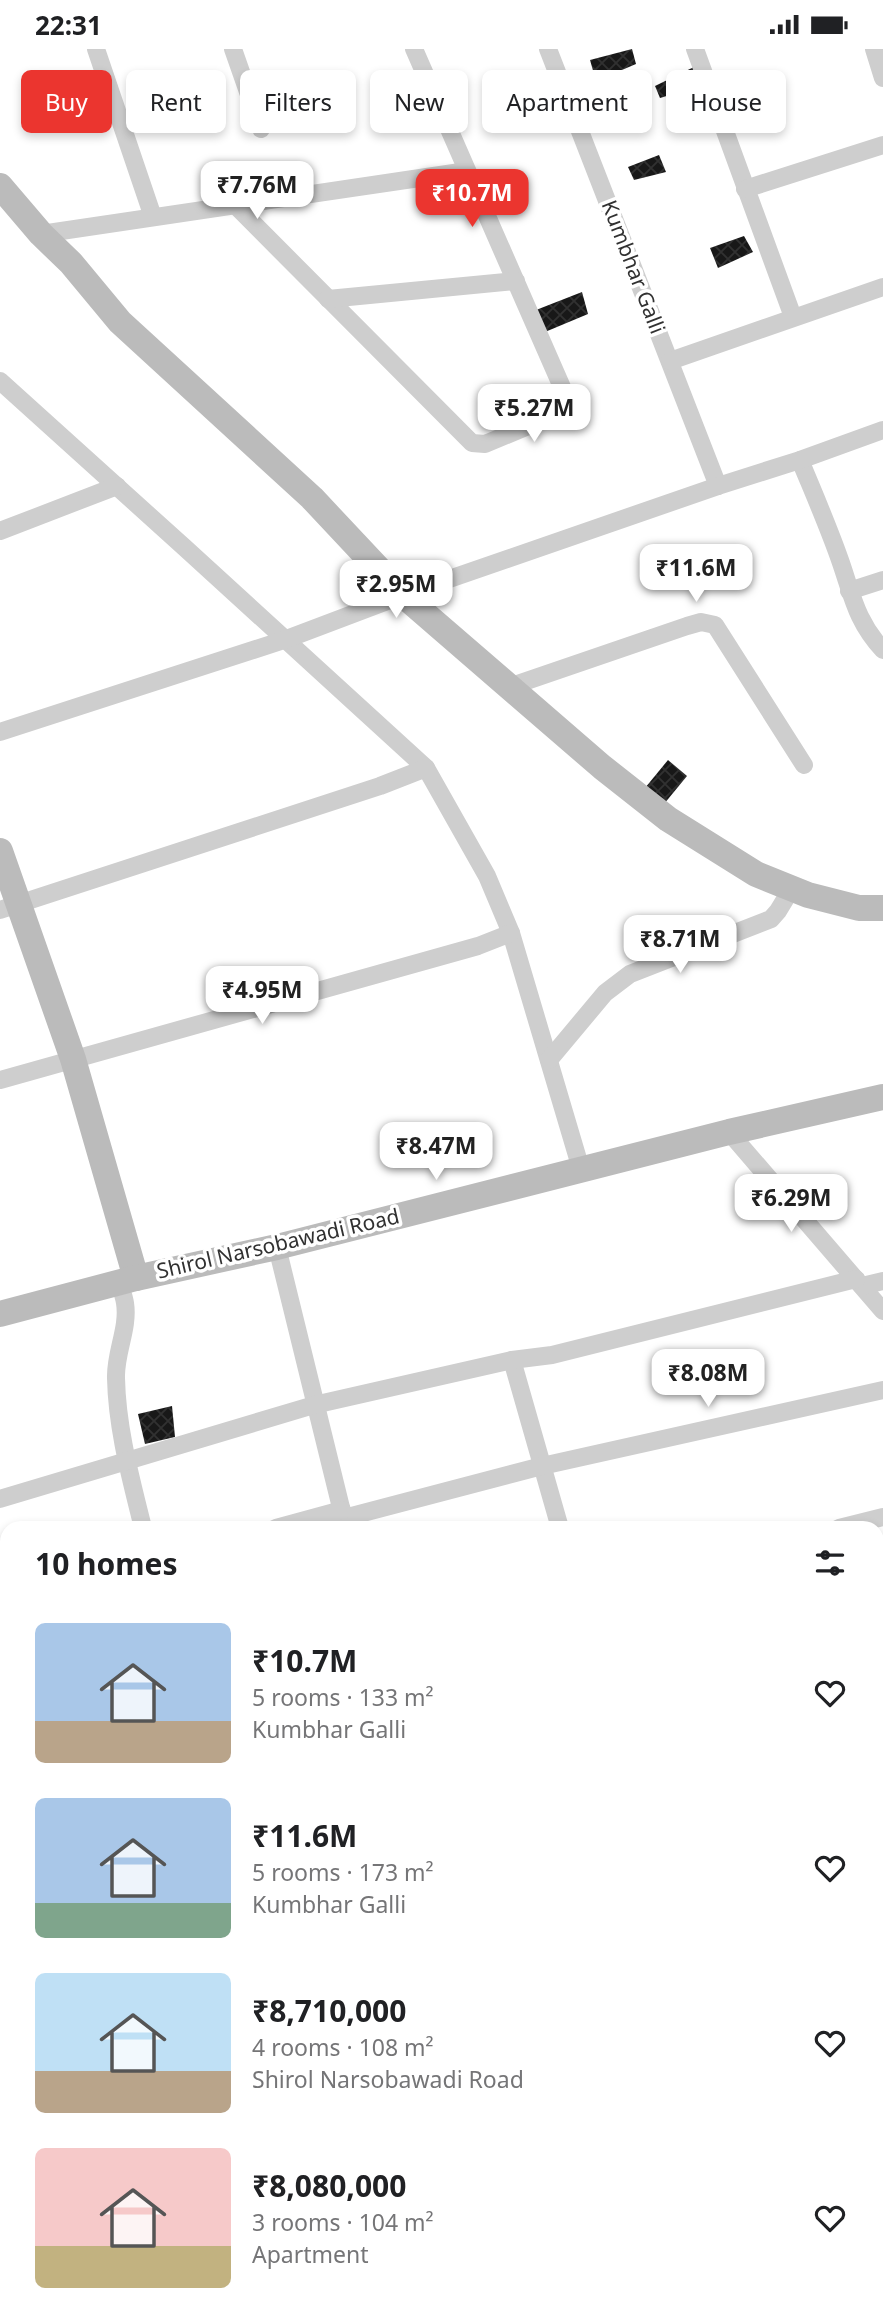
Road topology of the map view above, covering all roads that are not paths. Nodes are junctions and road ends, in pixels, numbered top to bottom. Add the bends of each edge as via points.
1 (96, 49) edge
2 (233, 49) edge
3 (414, 49) edge
4 (548, 49) edge
5 (695, 49) edge
6 (874, 49) edge
7 (240, 70) edge
8 (883, 78) edge
9 (883, 145) edge
10 (467, 171) junction
11 (0, 187) edge
12 (745, 189) junction
13 (235, 205) junction
14 (153, 217) junction
15 (41, 234) junction
16 (516, 281) junction
17 (883, 286) edge
18 (328, 299) junction
19 (793, 317) junction
20 (670, 361) junction
21 (0, 381) edge
22 (883, 430) edge
23 (800, 460) junction
24 (117, 486) junction
25 (718, 486) junction
26 (0, 531) edge
27 (883, 580) edge
28 (849, 591) junction
29 (403, 594) junction
30 (284, 640) junction
31 (883, 650) edge
32 (509, 687) junction
33 (0, 732) edge
34 (804, 765) dead end
35 (426, 768) junction
36 (0, 851) edge
37 (792, 888) junction
38 (10, 907) edge
39 (883, 908) edge
40 (511, 933) junction
41 (73, 1059) junction
42 (549, 1060) junction
43 (0, 1080) edge
44 (883, 1097) edge
45 (729, 1132) junction
46 (581, 1169) junction
47 (276, 1247) junction
48 (128, 1280) junction
49 (883, 1281) edge
50 (859, 1283) junction
51 (883, 1311) edge
52 (0, 1314) edge
53 (512, 1360) junction
54 (883, 1390) edge
55 (314, 1405) junction
56 (127, 1461) junction
57 (542, 1466) junction
58 (0, 1499) edge
59 (344, 1519) edge
60 (141, 1521) edge
61 (558, 1521) edge

1 - 14 street
2 - 7 street
3 - 10 street
4 - 20 street, Kumbhar Galli
5 - 12 street
6 - 8 street
9 - 12 street
10 - 13 street
10 - 16 street
11 - 15 street
12 - 19 street
13 - 14 street
13 - 18 street
14 - 15 street
15 - 29 street via 120,322 312,498
16 - 18 street
16 - 18 street via 567,407 479,445 467,439
17 - 19 street
19 - 20 street
20 - 25 street, Kumbhar Galli
21 - 24 street
22 - 23 street
23 - 25 street
23 - 28 street
24 - 26 street
24 - 30 street
25 - 29 street
27 - 28 street
28 - 31 street via 868,633
29 - 30 street
29 - 32 street
30 - 33 street
30 - 35 street
32 - 34 street via 687,626 708,623 715,625
32 - 37 street via 668,819 756,874
35 - 38 street
35 - 40 street via 487,876
36 - 38 street
37 - 39 street via 859,908
37 - 42 street via 771,919 630,974 605,993
38 - 41 street
40 - 41 street
40 - 42 street
41 - 43 street
41 - 48 street
42 - 46 street
44 - 45 street, Shirol Narsobawadi Road
45 - 46 street, Shirol Narsobawadi Road
45 - 50 street
46 - 47 street, Shirol Narsobawadi Road
47 - 48 street, Shirol Narsobawadi Road
47 - 55 street
48 - 52 street, Shirol Narsobawadi Road
48 - 56 street via 116,1374
49 - 50 street
50 - 51 street
50 - 53 street via 552,1355
53 - 55 street
53 - 57 street
54 - 57 street
55 - 56 street
55 - 59 street
56 - 58 street
56 - 60 street
57 - 59 street
57 - 61 street

